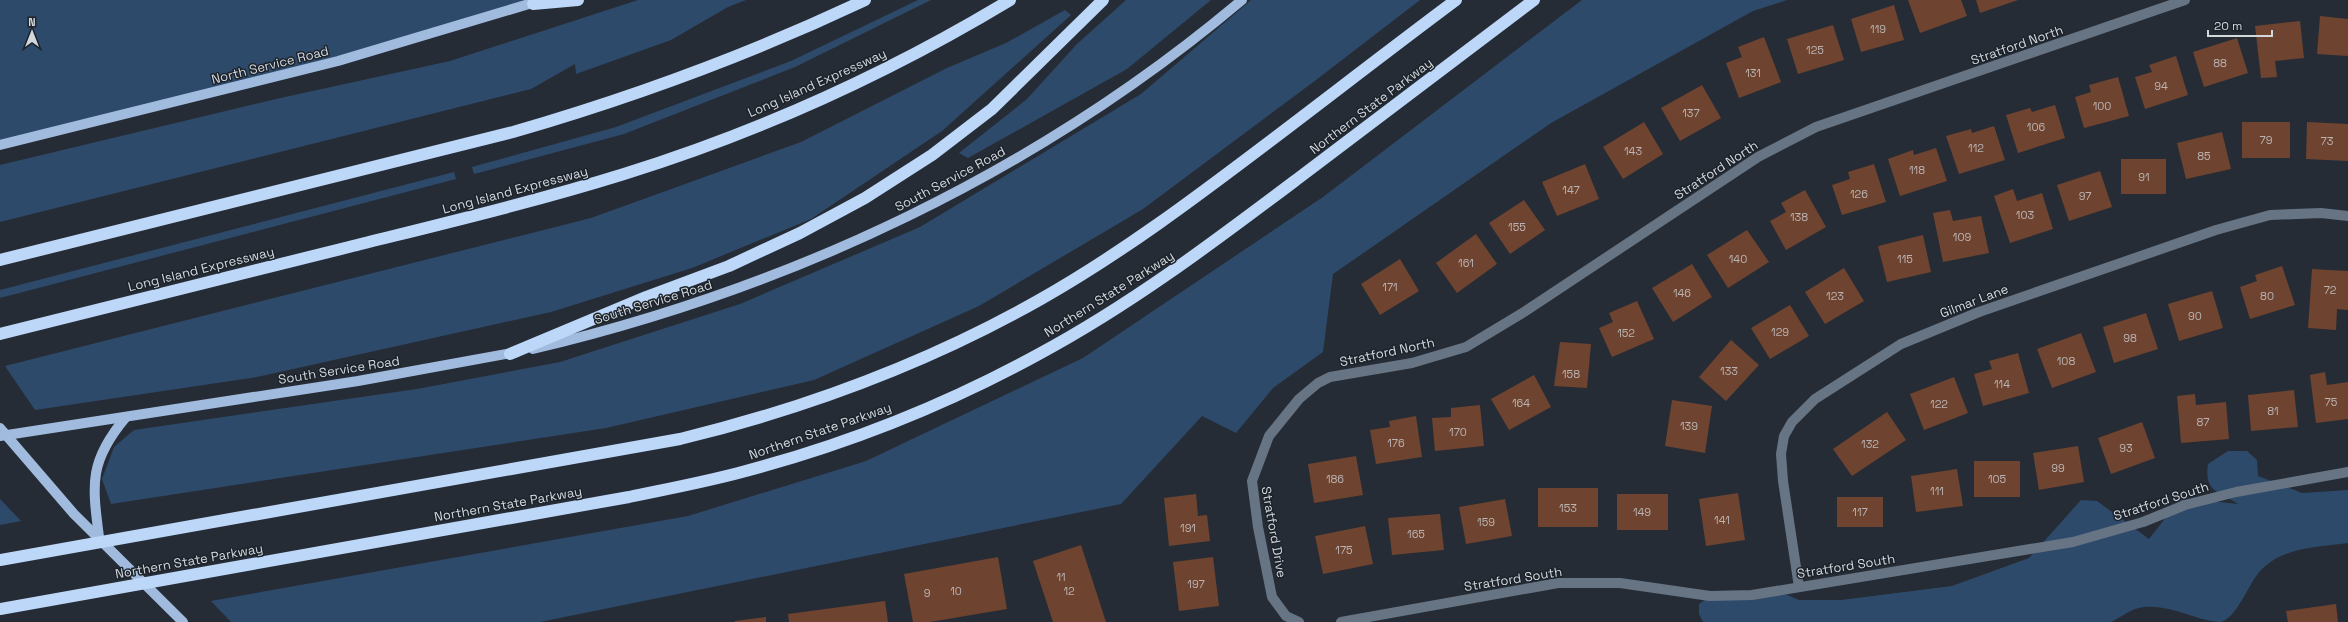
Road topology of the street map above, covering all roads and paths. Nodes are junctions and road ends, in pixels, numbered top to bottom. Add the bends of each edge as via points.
1 (578, 0) edge
2 (865, 0) edge
3 (1010, 0) edge
4 (1103, 0) edge
5 (1242, 0) edge
6 (1456, 0) edge
7 (1534, 0) edge
8 (2185, 0) edge
9 (538, 2) edge
10 (0, 145) edge
11 (2348, 216) edge
12 (0, 260) edge
13 (0, 334) edge
14 (510, 354) junction
15 (1290, 411) joint
16 (126, 417) junction
17 (2, 434) edge
18 (2348, 472) edge
19 (99, 537) junction
20 (0, 560) edge
21 (1799, 587) junction
22 (0, 608) edge
23 (183, 622) edge
24 (1299, 622) edge
25 (1341, 622) edge

1 - 9 highway
2 - 12 highway via 735,58 590,110 513,132
3 - 13 highway, Long Island Expressway via 918,52 840,90 770,121 626,174 492,211
4 - 14 highway via 992,109 932,155 866,198 730,266 646,297
5 - 14 main road, South Service Road via 1179,50 1096,109 1014,161 911,215 806,262 699,302 618,327
6 - 20 highway via 1225,175 1126,246 1010,316 903,367 756,420 680,438
7 - 22 highway, Northern State Parkway via 1200,253 1134,298 1038,355 930,406 816,450 707,480
8 - 15 street, Stratford North via 1816,127 1758,158 1524,312 1466,347 1412,363 1330,377 1318,383
9 - 10 main road, North Service Road via 338,61
11 - 21 street, Gilmar Lane via 2320,213 2270,215 2216,230 1994,306 1901,344 1815,399 1792,422 1784,436 1781,454
14 - 16 main road, South Service Road
15 - 24 street, Stratford Drive via 1269,436 1252,481 1272,597 1286,616
16 - 17 main road, South Service Road
16 - 19 main road via 106,442 95,472 94,497
17 - 19 main road via 59,498
18 - 21 street, Stratford South via 2236,492 2184,505 2143,522 2073,542
19 - 23 main road
21 - 25 street, Stratford South via 1752,595 1710,596 1620,583 1558,583

